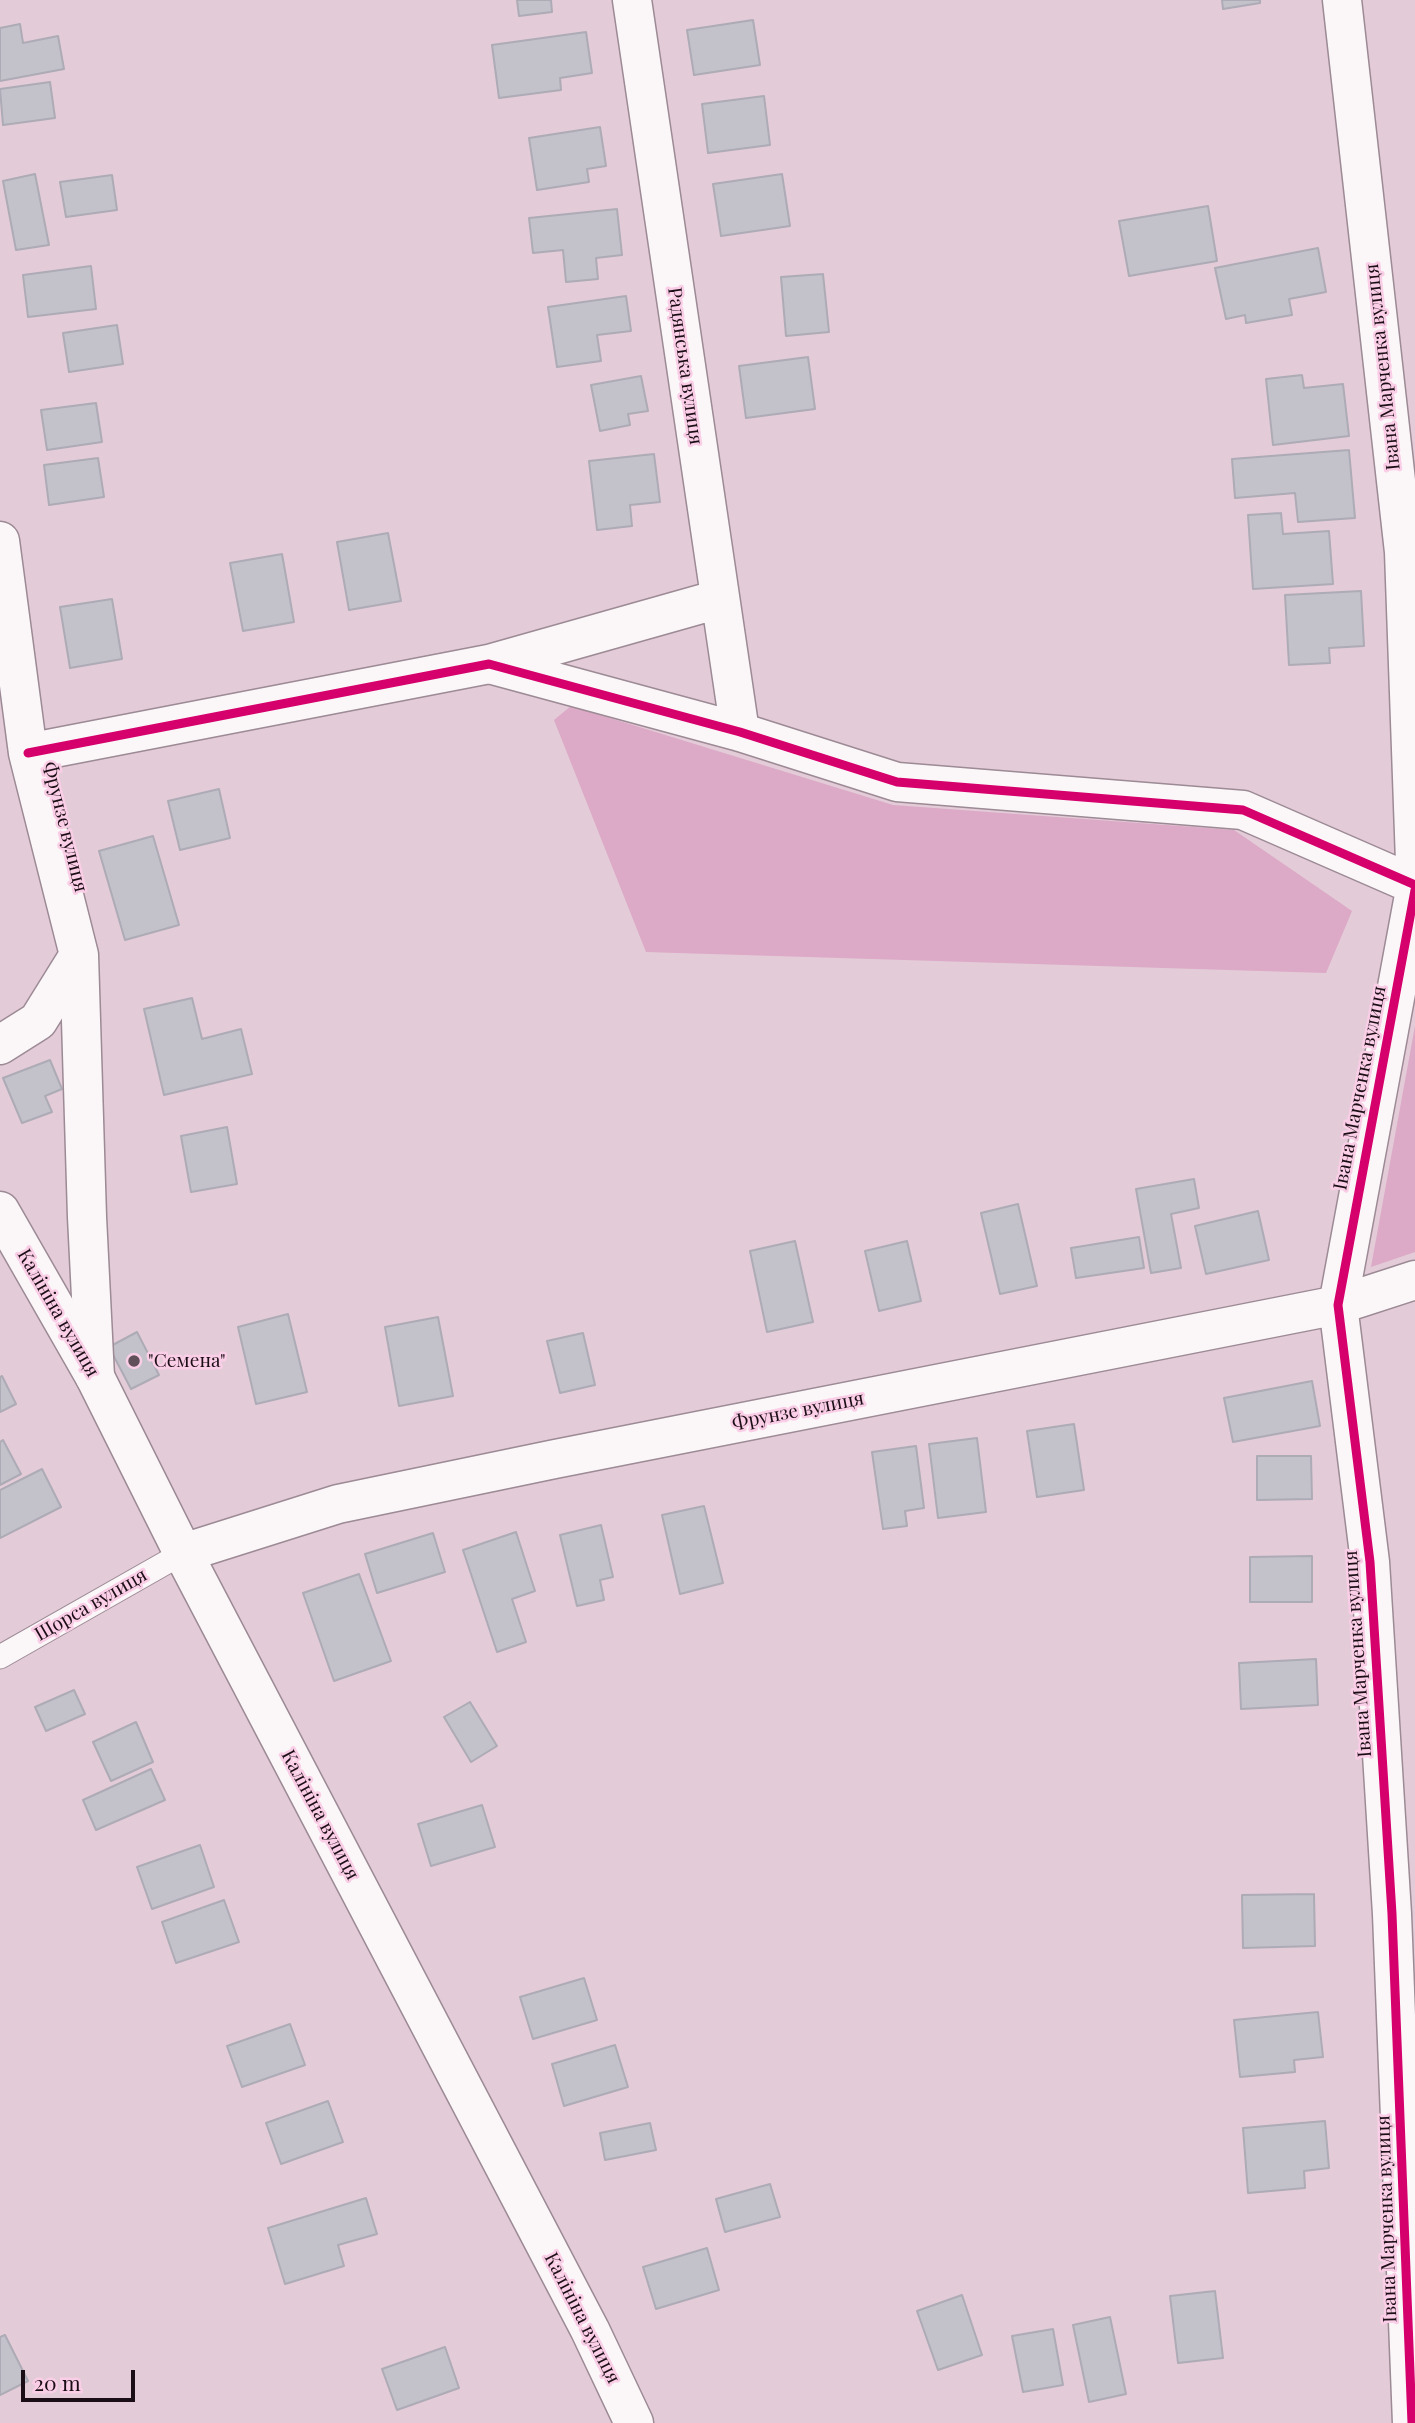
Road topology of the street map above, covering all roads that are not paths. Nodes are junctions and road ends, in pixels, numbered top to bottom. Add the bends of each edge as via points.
1 (632, 0) edge
2 (1342, 0) edge
3 (0, 541) edge
4 (719, 599) junction
5 (489, 664) junction
6 (740, 732) junction
7 (28, 753) junction
8 (1415, 862) edge
9 (1415, 888) edge
10 (79, 955) junction
11 (0, 1045) edge
12 (0, 1211) edge
13 (1415, 1280) edge
14 (1338, 1305) junction
15 (95, 1377) junction
16 (183, 1553) junction
17 (0, 1657) edge
18 (634, 2423) edge
19 (1412, 2423) edge

1 - 4 street, Радянська вулиця
2 - 8 street, Івана Марченка вулиця via 1404,552
3 - 7 street, Фрунзе вулиця
4 - 5 street
4 - 6 street, Радянська вулиця
5 - 6 street
5 - 7 street
6 - 9 street via 897,782 1243,810
7 - 10 street, Фрунзе вулиця
9 - 14 street, Івана Марченка вулиця
10 - 11 street via 38,1021
10 - 15 street, Фрунзе вулиця
12 - 15 street, Калініна вулиця
13 - 14 street, Фрунзе вулиця
14 - 16 street, Фрунзе вулиця via 351,1501
14 - 19 street, Івана Марченка вулиця via 1370,1562 1392,1914
15 - 16 street, Калініна вулиця
16 - 17 lane, Щорса вулиця
16 - 18 street, Калініна вулиця via 590,2330

